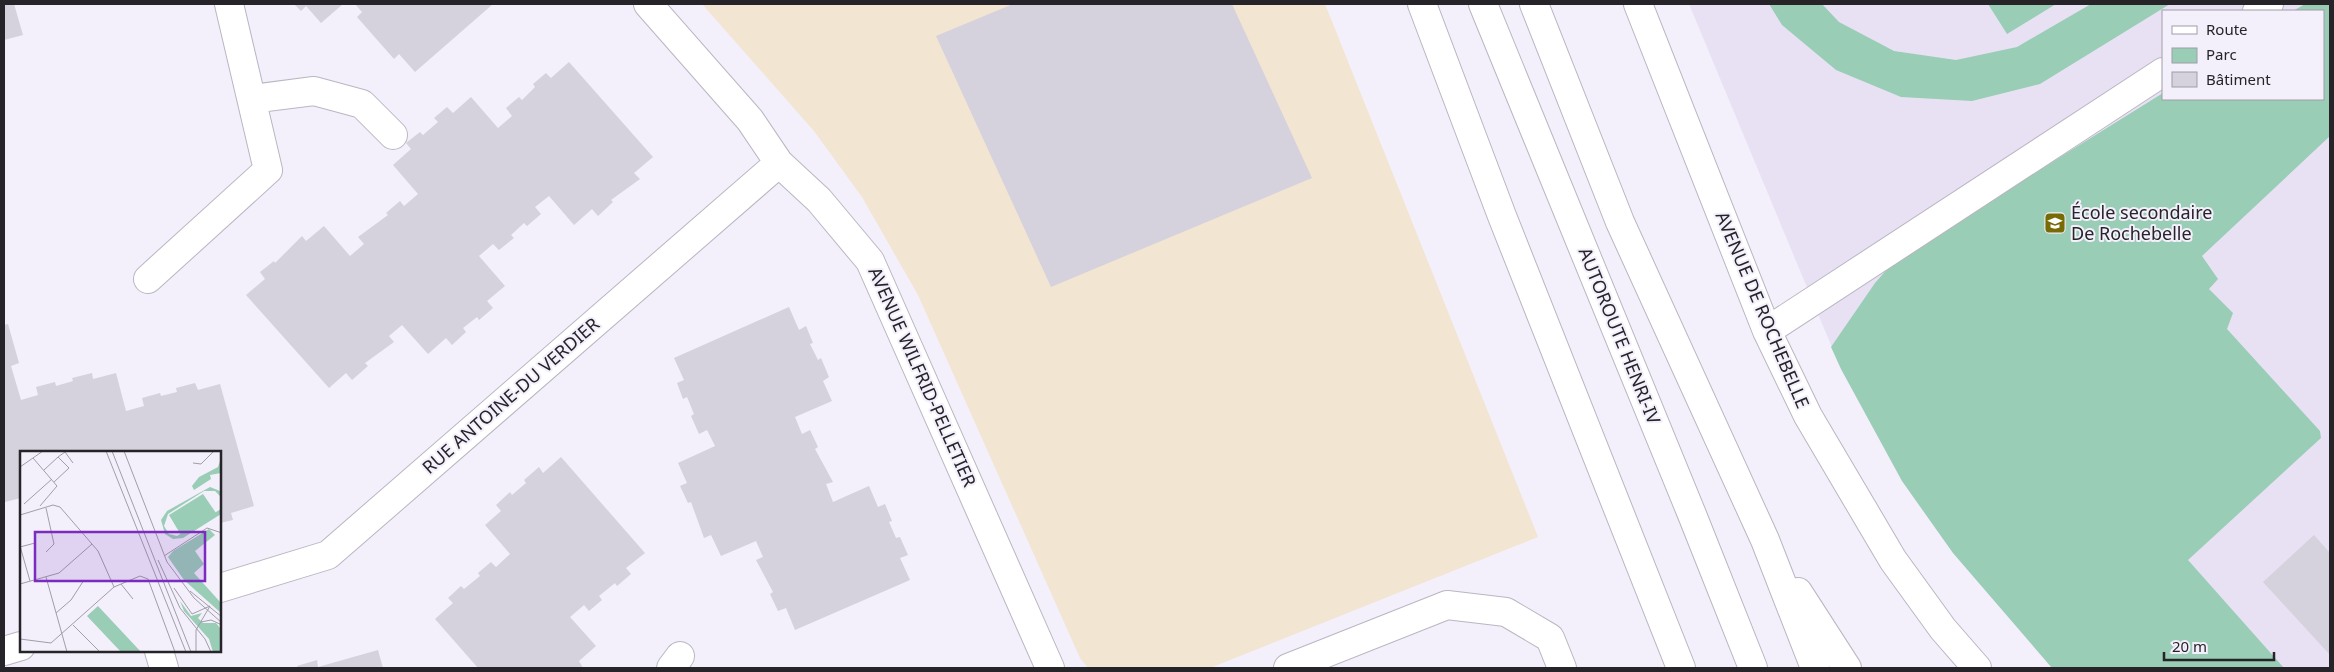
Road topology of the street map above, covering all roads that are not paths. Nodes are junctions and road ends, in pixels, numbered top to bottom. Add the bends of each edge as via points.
1 (229, 4) edge
2 (648, 4) edge
3 (1422, 4) edge
4 (1482, 4) edge
5 (1534, 4) edge
6 (1638, 4) edge
7 (2162, 73) edge
8 (252, 98) junction
9 (393, 135) dead end
10 (779, 163) junction
11 (148, 278) dead end
12 (1767, 331) junction
13 (1765, 540) junction
14 (221, 588) edge
15 (20, 646) edge
16 (4, 651) edge
17 (159, 652) edge
18 (164, 668) edge
19 (1050, 668) edge
20 (1288, 668) edge
21 (1562, 668) edge
22 (1682, 668) edge
23 (1753, 668) edge
24 (1815, 668) edge
25 (1847, 668) edge
26 (1977, 668) edge

1 - 8 main road
2 - 10 main road, AVENUE WILFRID-PELLETIER via 750,120
3 - 22 main road via 1502,216
4 - 23 main road, AUTOROUTE HENRI-IV
5 - 13 main road via 1620,222
6 - 12 main road, AVENUE DE ROCHEBELLE
7 - 12 main road
8 - 9 main road via 314,90 362,104
8 - 11 main road via 268,170
10 - 14 main road, RUE ANTOINE-DU VERDIER via 328,555
10 - 19 main road, AVENUE WILFRID-PELLETIER via 819,200 870,261
12 - 26 main road, AVENUE DE ROCHEBELLE via 1808,416 1893,560 1943,629
13 - 24 main road
13 - 25 main road
15 - 16 main road
17 - 18 main road
20 - 21 main road via 1447,605 1506,612 1550,638

